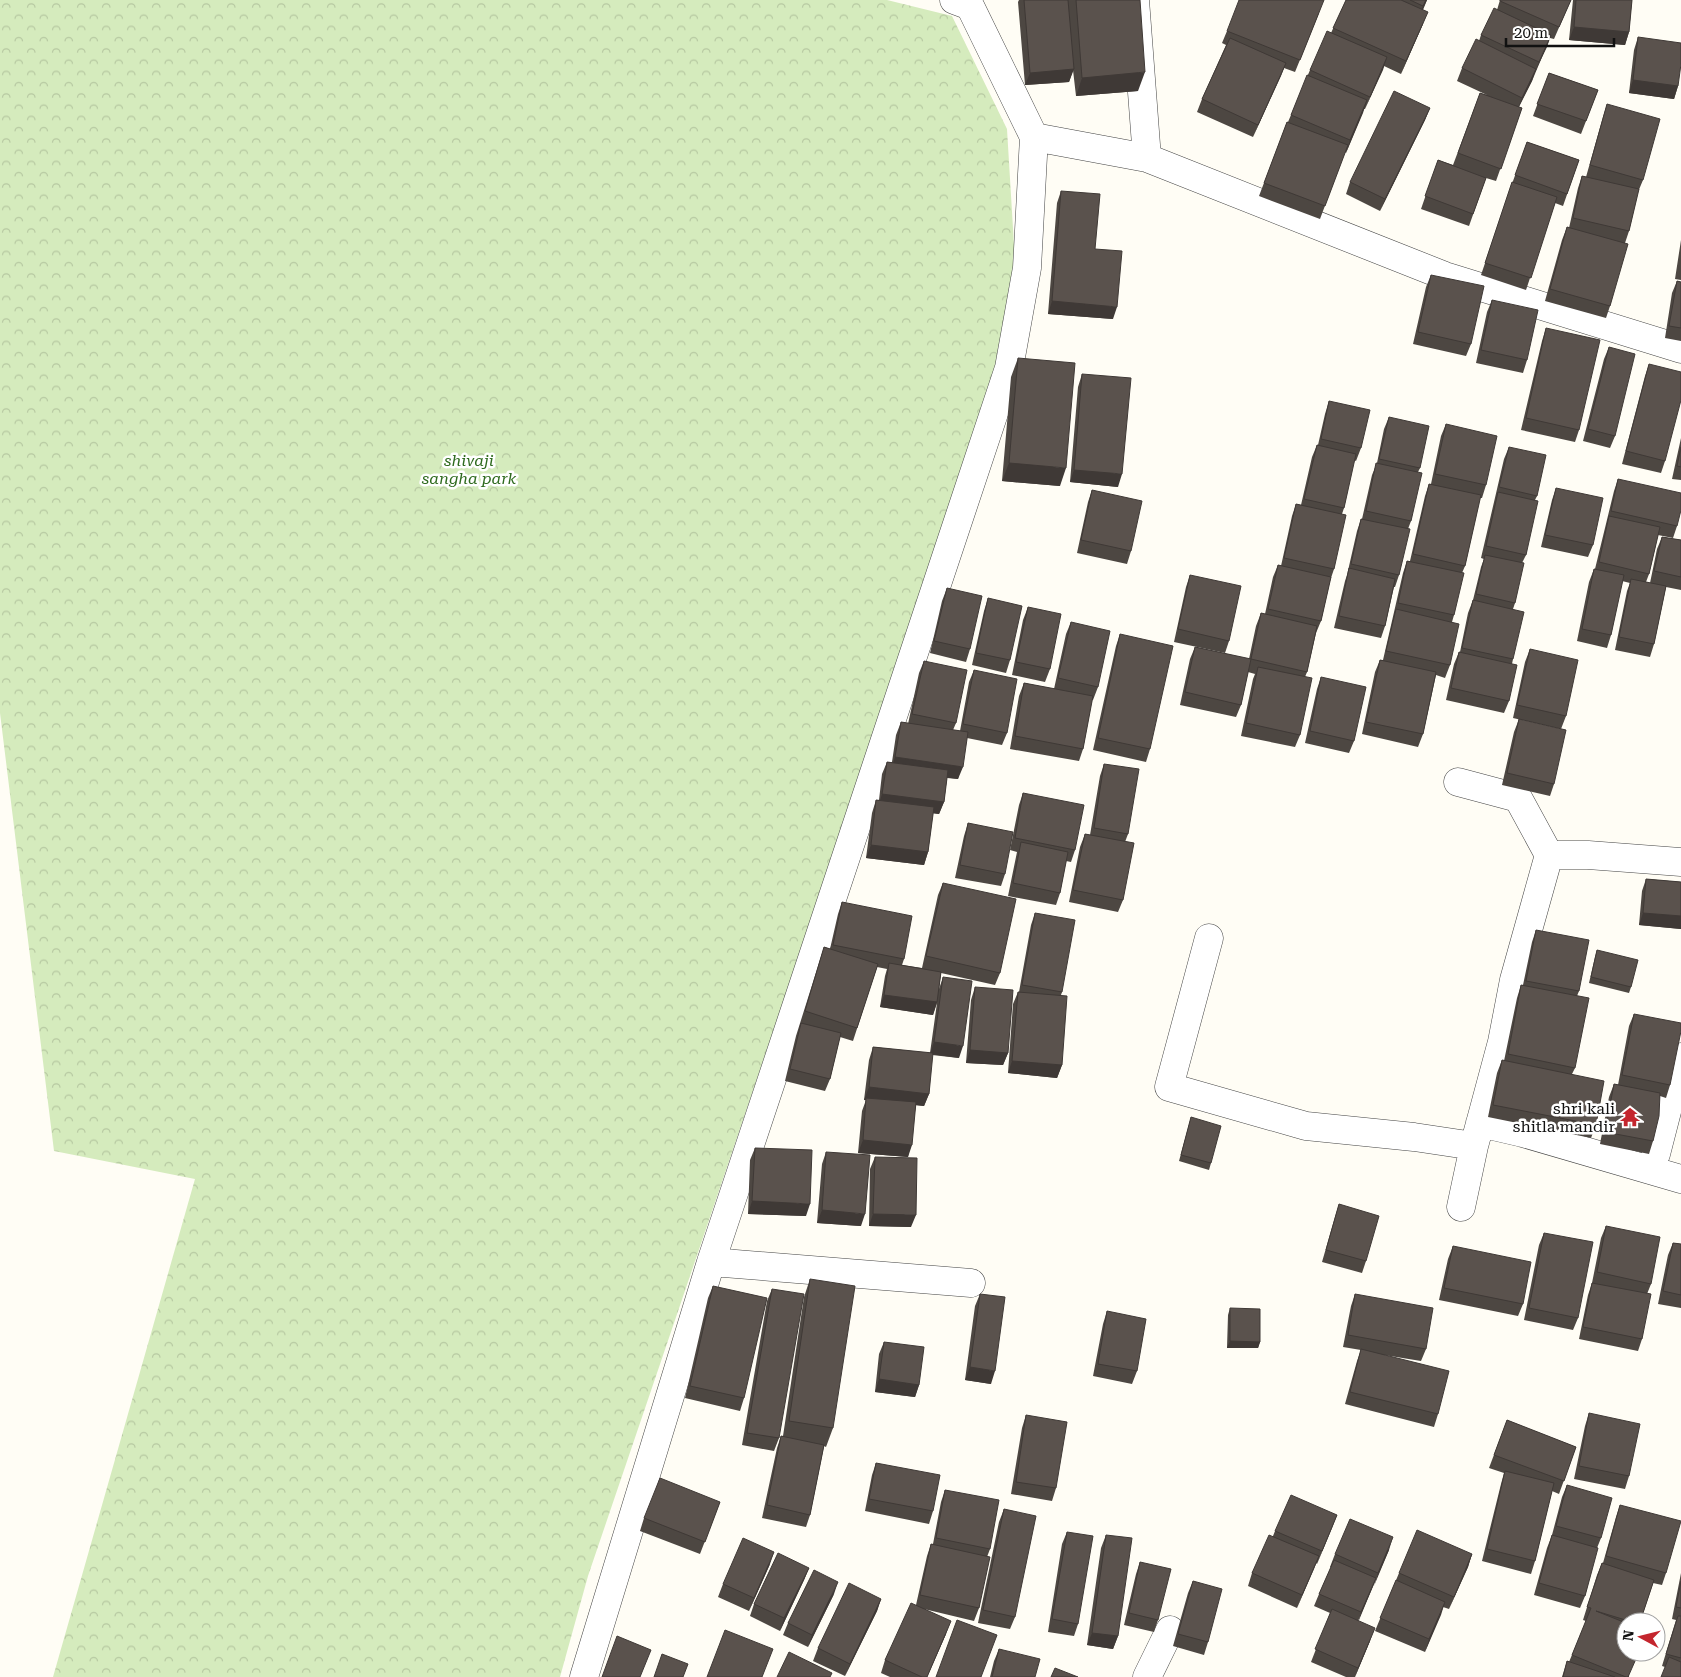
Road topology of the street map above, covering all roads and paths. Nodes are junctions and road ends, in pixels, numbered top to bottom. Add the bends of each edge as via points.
1 (954, 0) edge
2 (1135, 0) edge
3 (1034, 137) junction
4 (1147, 158) junction
5 (1681, 349) edge
6 (1458, 782) dead end
7 (1549, 855) junction
8 (1681, 862) edge
9 (1209, 938) dead end
10 (1681, 1058) edge
11 (1477, 1134) junction
12 (1656, 1154) edge
13 (1681, 1179) edge
14 (1461, 1207) dead end
15 (711, 1262) junction
16 (971, 1283) dead end
17 (1170, 1630) dead end
18 (584, 1677) edge
19 (1147, 1677) edge

1 - 3 street via 970,6
2 - 4 street
3 - 4 street
3 - 15 street via 1027,268 1009,368
4 - 5 street via 1445,276
6 - 7 street via 1518,798
7 - 8 street
7 - 11 street via 1514,980 1502,1042
9 - 11 street via 1169,1088 1306,1126 1414,1137
10 - 12 street
11 - 13 street via 1523,1133
11 - 14 street
15 - 16 street
15 - 18 street
17 - 19 street

